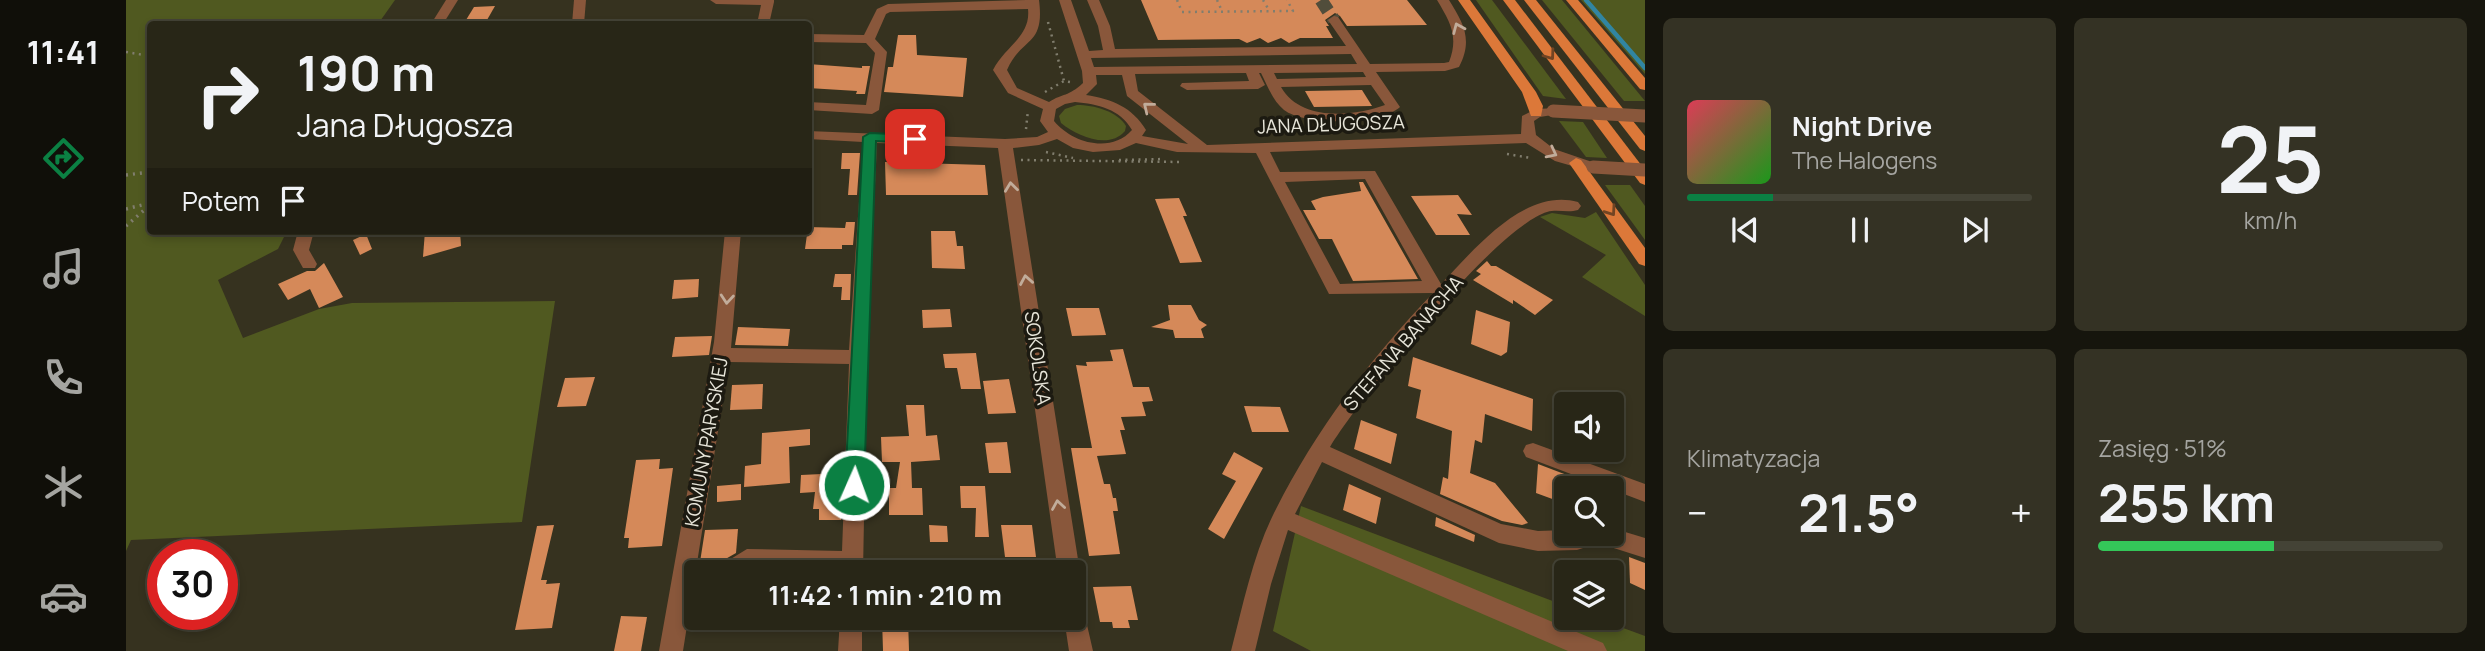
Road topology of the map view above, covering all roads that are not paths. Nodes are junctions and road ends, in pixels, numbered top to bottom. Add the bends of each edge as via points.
1 (452, 0) edge
2 (580, 0) edge
3 (716, 0) edge
4 (1065, 0) edge
5 (1093, 0) edge
6 (1443, 0) edge
7 (1464, 0) edge
8 (1509, 0) edge
9 (1531, 0) edge
10 (1572, 0) edge
11 (768, 1) edge
12 (993, 3) edge
13 (899, 4) edge
14 (916, 4) edge
15 (1035, 7) edge
16 (1334, 20) tunnel mouth
17 (439, 21) edge
18 (578, 21) edge
19 (764, 21) edge
20 (812, 38) edge
21 (869, 40) junction
22 (1355, 50) junction
23 (1110, 52) junction
24 (1084, 55) junction
25 (1365, 67) junction
26 (1250, 69) junction
27 (1265, 69) junction
28 (1180, 70) junction
29 (1128, 71) junction
30 (1090, 78) junction
31 (1377, 81) junction
32 (1280, 83) junction
33 (1645, 86) edge
34 (1075, 98) junction
35 (1108, 104) junction
36 (812, 106) edge
37 (1050, 107) junction
38 (1536, 113) junction
39 (1645, 116) edge
40 (1058, 133) junction
41 (812, 135) edge
42 (870, 137) junction
43 (1135, 138) junction
44 (1531, 138) junction
45 (1005, 144) junction
46 (1260, 146) junction
47 (1645, 146) edge
48 (1203, 149) junction
49 (1576, 163) junction
50 (1645, 170) edge
51 (1276, 177) junction
52 (1645, 180) edge
53 (1573, 206) dead end
54 (305, 235) edge
55 (733, 235) edge
56 (1645, 260) edge
57 (309, 264) dead end
58 (720, 355) junction
59 (858, 357) junction
60 (1533, 451) dead end
61 (1318, 452) junction
62 (1645, 493) edge
63 (1283, 519) junction
64 (1554, 541) edge
65 (1624, 542) edge
66 (1645, 548) edge
67 (692, 560) edge
68 (852, 560) edge
69 (1067, 560) edge
70 (684, 598) edge
71 (851, 630) edge
72 (1077, 630) edge
73 (671, 651) edge
74 (850, 651) edge
75 (1081, 651) edge
76 (1244, 651) edge
77 (1595, 651) edge

1 - 17 street
2 - 18 street
3 - 11 street
4 - 24 street
5 - 23 street
25 -> 6 street via 1454,64 1463,41
7 - 38 main road via 1529,92
8 -> 52 main road
9 - 47 main road
10 - 33 main road
11 - 19 street
12 - 14 street
12 - 15 street
13 - 14 street
13 - 21 street via 881,12
15 - 37 street via 1032,35 1004,60 1000,70 1007,85 1019,95
16 - 22 street
20 - 21 street
21 - 36 street via 881,52 872,110
22 - 23 street
22 - 25 street
23 - 24 street
24 - 30 street
25 - 27 street
25 - 31 street
26 - 27 street
26 - 28 street
26 - 28 street via 1258,85 1190,93
27 - 32 street
28 - 29 street
29 - 30 street
48 -> 29 street via 1132,93
30 - 34 street
30 - 35 street
31 - 32 street
31 - 32 street via 1393,107 1306,109
34 - 35 street
34 - 37 street
35 - 43 street via 1136,122
37 - 40 street via 1047,121
38 - 39 street, bridge
38 - 44 street via 1525,124
40 - 43 street via 1108,149
40 - 45 street via 1039,141
41 - 42 street
42 - 45 street
42 - 59 street
43 - 48 street, JANA DŁUGOSZA via 1152,145
44 - 46 street, JANA DŁUGOSZA
44 -> 49 street via 1546,152
69 -> 45 street, SOKOLSKA
46 - 48 street, JANA DŁUGOSZA
46 - 51 street
49 - 50 street, bridge
49 -> 56 main road
51 - 51 street via 1370,174 1434,287 1335,290
53 - 61 street, STEFANA BANACHA via 1540,209 1498,239 1369,378
54 - 57 street via 301,250
55 -> 58 street, KOMUNY PARYSKIEJ
58 - 59 street
58 - 67 street, KOMUNY PARYSKIEJ
59 - 68 street
60 - 62 street
61 - 63 street, STEFANA BANACHA
61 - 64 street via 1499,533
63 - 76 street, STEFANA BANACHA via 1265,562
63 - 77 street
65 - 66 street
70 - 73 street, KOMUNY PARYSKIEJ
71 - 74 street
72 - 75 street

